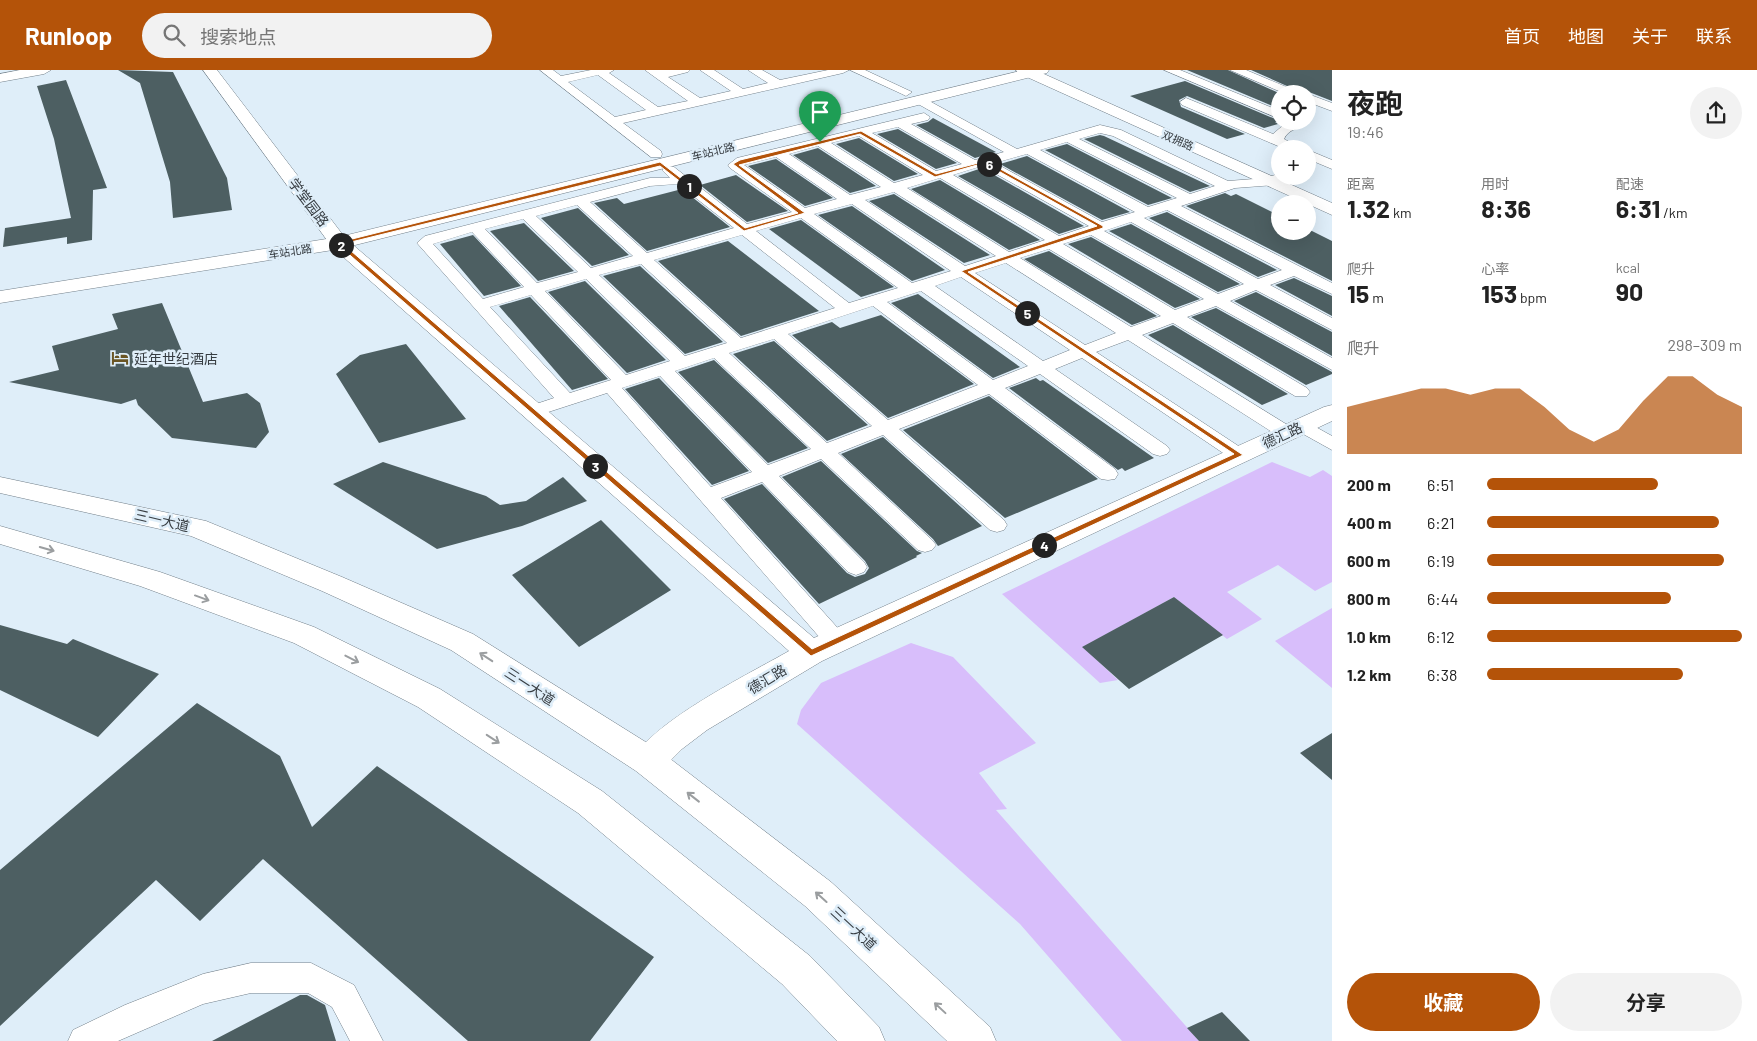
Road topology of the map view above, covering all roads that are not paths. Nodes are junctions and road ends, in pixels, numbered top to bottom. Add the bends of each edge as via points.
1 (44, 70) edge
2 (210, 70) edge
3 (546, 70) edge
4 (684, 70) edge
5 (706, 70) edge
6 (754, 70) edge
7 (801, 70) edge
8 (843, 70) edge
9 (856, 70) edge
10 (998, 70) edge
11 (1170, 70) edge
12 (1236, 70) edge
13 (602, 71) edge
14 (1035, 71) edge
15 (655, 73) edge
16 (6, 75) edge
17 (813, 77) junction
18 (559, 80) junction
19 (778, 84) junction
20 (1274, 85) edge
21 (742, 92) junction
22 (906, 92) junction
23 (698, 102) junction
24 (1186, 102) dead end
25 (923, 109) junction
26 (1271, 111) edge
27 (656, 112) junction
28 (613, 121) junction
29 (900, 123) junction
30 (1288, 130) edge
31 (861, 132) junction
32 (1068, 138) junction
33 (1275, 140) edge
34 (1277, 140) edge
35 (820, 142) junction
36 (1022, 151) junction
37 (778, 152) junction
38 (1316, 157) edge
39 (658, 159) junction
40 (979, 163) junction
41 (1331, 164) edge
42 (1316, 167) edge
43 (1271, 174) edge
44 (938, 175) junction
45 (680, 179) junction
46 (1271, 179) edge
47 (1291, 185) edge
48 (1296, 185) edge
49 (1227, 186) junction
50 (894, 187) junction
51 (1188, 198) junction
52 (851, 199) junction
53 (580, 200) junction
54 (1332, 200) edge
55 (1168, 205) junction
56 (1332, 210) edge
57 (803, 213) junction
58 (526, 214) junction
59 (1139, 214) junction
60 (475, 227) junction
61 (1097, 228) junction
62 (744, 230) junction
63 (335, 237) junction
64 (1053, 242) junction
65 (1008, 257) junction
66 (644, 258) junction
67 (1295, 270) junction
68 (964, 271) junction
69 (589, 274) junction
70 (0, 284) edge
71 (1257, 285) junction
72 (917, 287) junction
73 (535, 289) junction
74 (1332, 289) edge
75 (0, 297) edge
76 (875, 300) junction
77 (1216, 301) junction
78 (485, 303) dead end
79 (846, 309) junction
80 (1174, 316) junction
81 (1332, 325) edge
82 (776, 332) junction
83 (1130, 334) junction
84 (738, 344) junction
85 (1084, 351) junction
86 (717, 352) junction
87 (682, 363) junction
88 (1332, 365) edge
89 (1042, 368) junction
90 (663, 369) junction
91 (617, 384) junction
92 (991, 387) junction
93 (1301, 392) dead end
94 (566, 400) junction
95 (533, 411) junction
96 (1332, 412) edge
97 (885, 427) junction
98 (1295, 429) junction
99 (1332, 444) edge
100 (1160, 450) dead end
101 (824, 451) junction
102 (1240, 455) junction
103 (765, 474) junction
104 (1108, 474) dead end
105 (0, 485) edge
106 (707, 496) junction
107 (997, 525) dead end
108 (0, 536) edge
109 (925, 545) dead end
110 (856, 567) dead end
111 (836, 641) junction
112 (811, 653) junction
113 (648, 761) junction
114 (84, 1041) edge
115 (368, 1041) edge
116 (865, 1041) edge
117 (976, 1041) edge

1 - 16 main road
2 - 63 main road, 学堂园路
3 - 18 street
4 - 15 street
5 - 21 street
6 - 19 street
7 - 17 street
8 - 17 street
9 - 22 street
10 - 22 main road, 车站北路
11 - 26 street
12 - 20 street
13 - 18 street
13 - 27 street
14 - 25 main road, 车站北路
14 - 43 main road, 双拥路
15 - 23 street
17 - 19 street
18 - 28 street
19 - 21 street
21 - 23 street
22 - 39 main road, 车站北路
23 - 27 street
24 - 33 street
25 - 29 street
25 - 36 street
25 - 39 main road, 车站北路
27 - 28 street
28 - 39 street
29 - 31 street
29 - 40 street
30 - 34 street via 1279,134
31 - 35 street
31 - 44 street
32 - 36 street
32 - 49 street via 1100,129 1110,130
32 - 51 street
35 - 37 street
35 - 50 street
36 - 40 street
36 - 59 street
37 - 52 street
37 - 57 street via 735,165
38 - 41 street
39 - 45 street
39 - 63 main road, 车站北路
40 - 44 street
40 - 61 street
41 - 42 street
44 - 50 street
44 - 64 street
45 - 53 street via 650,182
45 - 62 street
46 - 49 street
47 - 56 main road, 双拥路
48 - 54 main road, 双拥路
49 - 51 street
50 - 52 street
50 - 65 street
51 - 55 street
52 - 57 street
52 - 68 street
53 - 58 street
53 - 66 street
55 - 59 street
55 - 67 street
57 - 62 street
57 - 72 street
58 - 60 street
58 - 69 street
59 - 61 street
59 - 71 street
60 - 73 street
60 - 94 street via 430,239 425,246
61 - 64 street
61 - 77 street
62 - 66 street
62 - 79 street
63 - 70 main road, 车站北路
63 - 75 main road, 车站北路
63 - 95 main road, 学堂园路
64 - 65 street
64 - 80 street
65 - 68 street
65 - 83 street
66 - 69 street
66 - 84 street
67 - 71 street
67 - 74 street
68 - 72 street
68 - 85 street
69 - 73 street
69 - 87 street
71 - 77 street
71 - 81 street
72 - 76 street
72 - 89 street
73 - 78 street
73 - 91 street
76 - 79 street
76 - 92 street
77 - 80 street
77 - 88 street
79 - 82 street
80 - 83 street
80 - 93 street
82 - 84 street
82 - 97 street
83 - 85 street
83 - 98 street
84 - 86 street
85 - 89 street
85 - 102 street
86 - 87 street
86 - 101 street
87 - 90 street
89 - 92 street
89 - 100 street
90 - 91 street
90 - 103 street
91 - 94 street
91 - 106 street
92 - 97 street
92 - 104 street
94 - 95 street
95 - 112 main road, 学堂园路
96 - 98 main road, 德汇路
97 - 101 street
97 - 107 street
98 - 99 street
98 - 102 main road, 德汇路
101 - 103 street
101 - 109 street
102 - 111 main road, 德汇路
103 - 106 street
103 - 110 street
113 -> 105 main road, 三一大道 via 462,642 332,584 197,528
106 - 111 street
108 -> 116 main road via 150,578 304,635 429,698 590,802 796,970
111 - 112 main road, 德汇路
112 - 113 main road, 德汇路 via 696,721
117 -> 113 main road, 三一大道 via 818,894
114 - 115 street via 203,989 251,978 311,978 343,996

